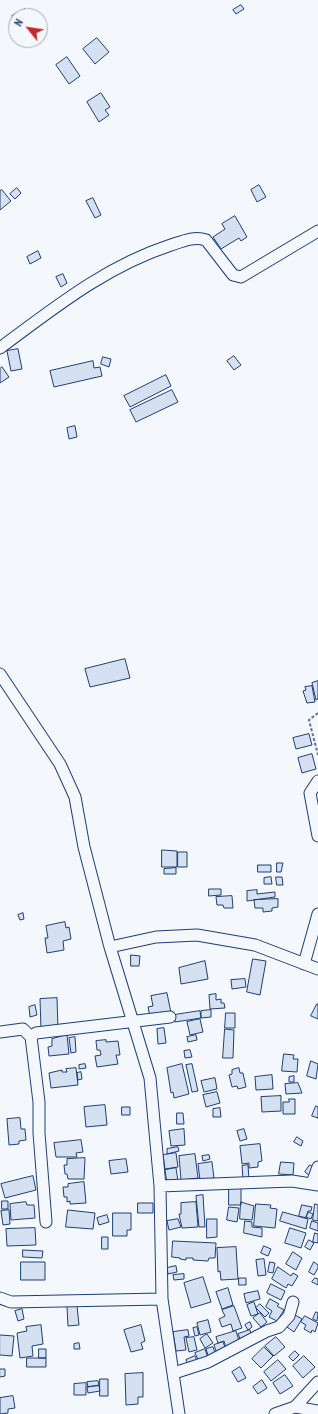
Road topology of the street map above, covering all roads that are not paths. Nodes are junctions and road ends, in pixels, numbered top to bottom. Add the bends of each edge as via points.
1 (318, 231) edge
2 (0, 348) edge
3 (0, 674) edge
4 (318, 781) edge
5 (318, 836) edge
6 (318, 914) edge
7 (110, 947) junction
8 (304, 964) junction
9 (318, 969) edge
10 (170, 1017) dead end
11 (131, 1022) junction
12 (0, 1032) edge
13 (31, 1037) junction
14 (318, 1167) edge
15 (315, 1184) edge
16 (160, 1186) junction
17 (46, 1222) dead end
18 (0, 1298) edge
19 (162, 1298) junction
20 (292, 1302) dead end
21 (174, 1373) junction
22 (318, 1382) edge
23 (301, 1410) edge
24 (318, 1411) edge
25 (179, 1414) edge
26 (275, 1414) edge

1 - 2 street via 241,277 233,275 206,240 194,238 165,247 99,277
3 - 7 street via 70,783
4 - 5 street via 310,793
6 - 8 street
7 - 8 street via 156,937 198,935 255,945
7 - 11 street
8 - 9 street
10 - 11 street
11 - 13 street via 36,1033
11 - 16 street via 150,1078
12 - 13 street via 23,1029
13 - 17 street via 39,1102
14 - 15 street
15 - 16 street via 292,1181
16 - 19 street
18 - 19 street via 11,1302
19 - 21 street
20 - 21 street via 288,1316 279,1327 208,1362
21 - 25 street
22 - 23 street
23 - 24 street
23 - 26 street

